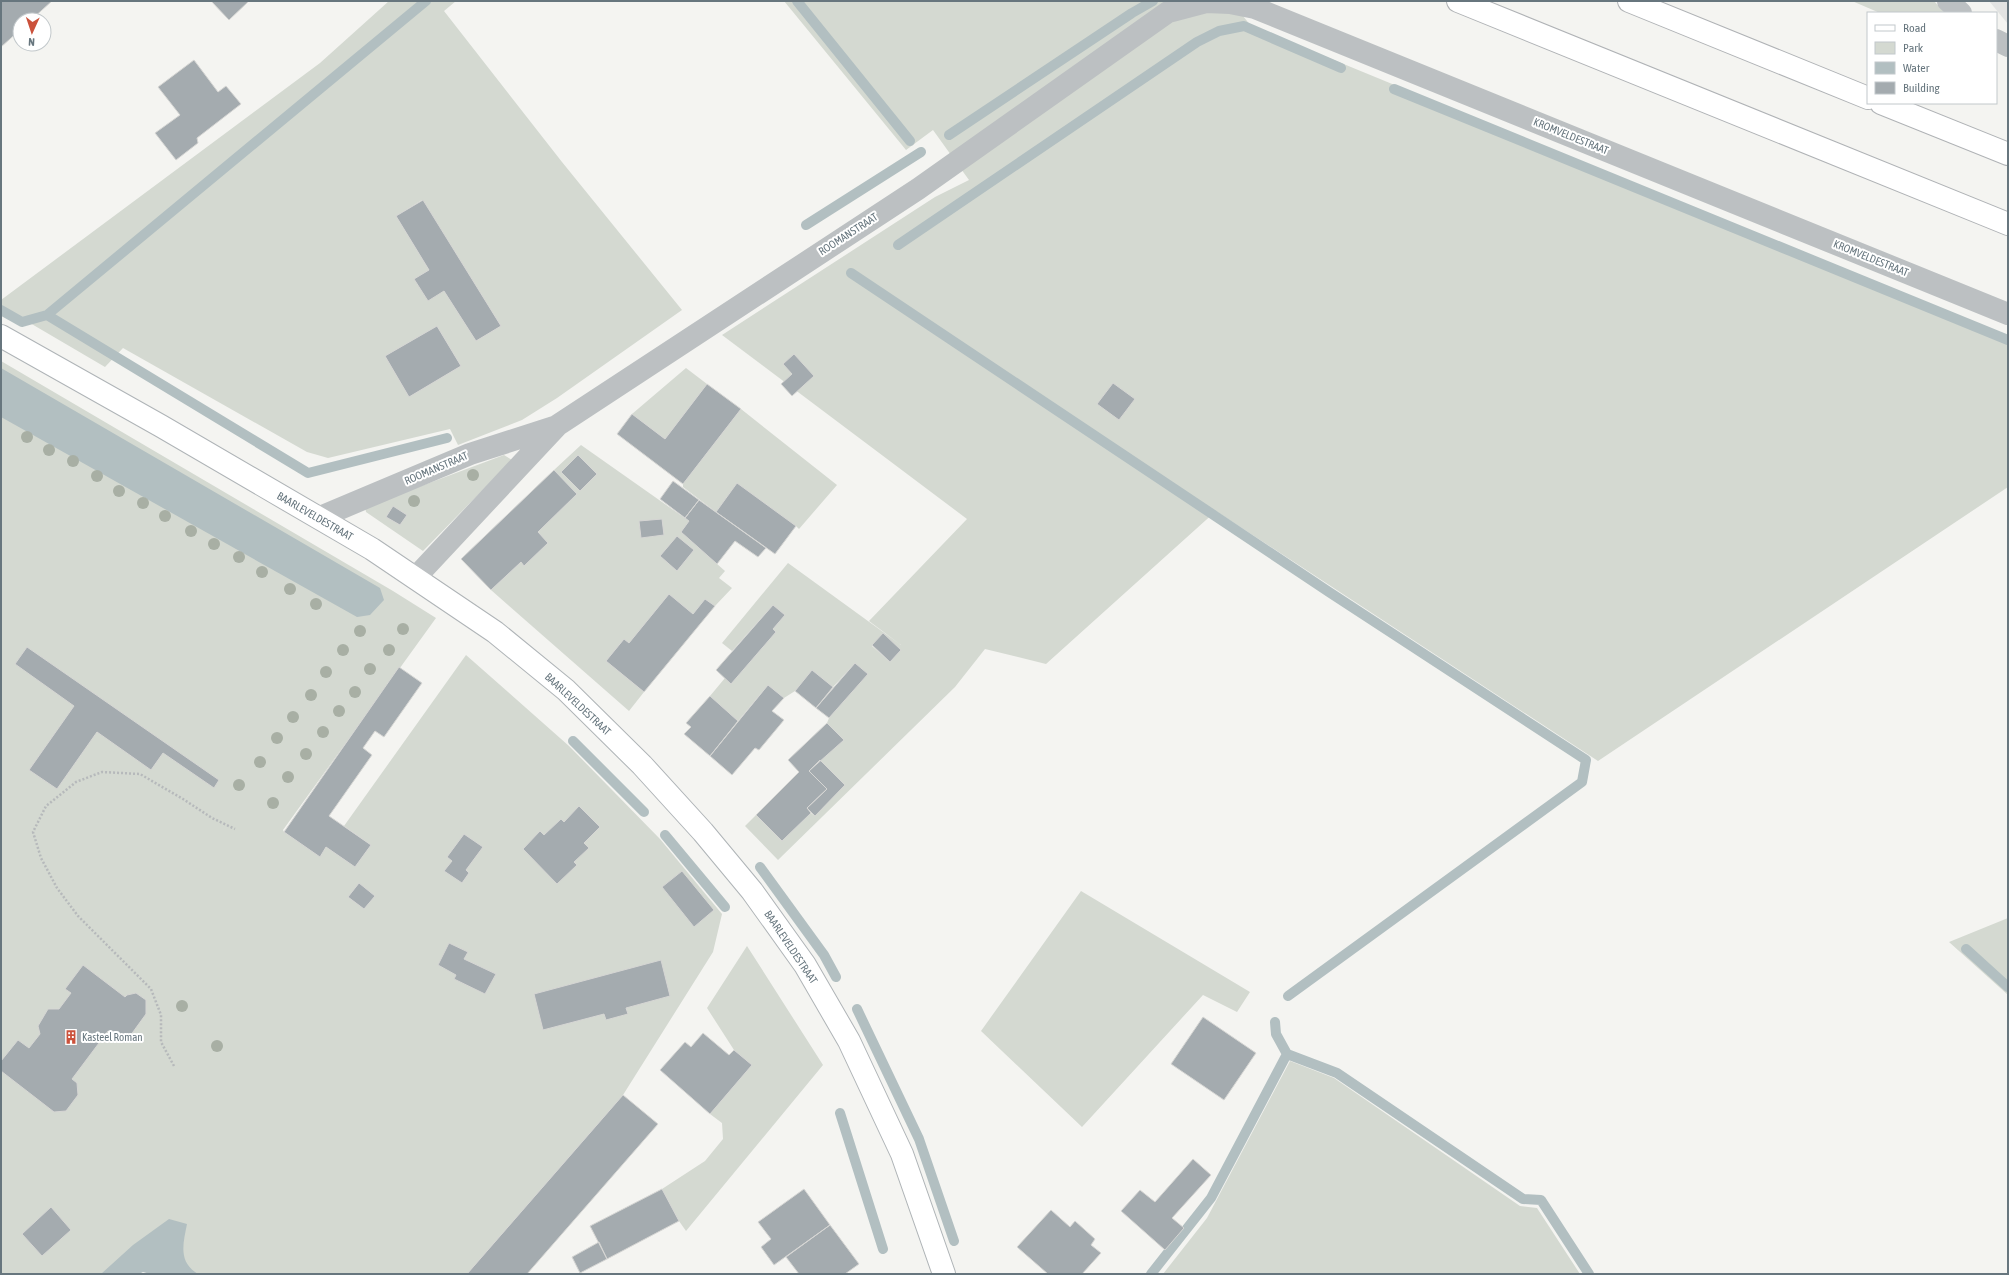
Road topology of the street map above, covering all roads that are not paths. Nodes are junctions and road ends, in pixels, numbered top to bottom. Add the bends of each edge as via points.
1 (1458, 1) edge
2 (1629, 1) edge
3 (1948, 1) edge
4 (1960, 12) edge
5 (1133, 36) joint
6 (1997, 40) edge
7 (2008, 46) edge
8 (1867, 98) edge
9 (1884, 104) edge
10 (2008, 154) edge
11 (2008, 224) edge
12 (2008, 314) edge
13 (1, 336) edge
14 (558, 425) junction
15 (318, 518) junction
16 (415, 578) junction
17 (944, 1274) edge

1 - 11 main road
2 - 8 main road
3 - 4 street
5 - 12 street, KROMVELDESTRAAT via 1168,12 1206,2 1255,8
5 - 14 street, ROOMANSTRAAT via 918,189
6 - 7 street
9 - 10 main road
13 - 15 main road, BAARLEVELDESTRAAT
14 - 15 street, ROOMANSTRAAT via 470,454
14 - 16 street, ROOMANSTRAAT
15 - 16 main road, BAARLEVELDESTRAAT via 372,549
16 - 17 main road, BAARLEVELDESTRAAT via 495,632 566,690 642,765 752,891 805,965 849,1041 902,1154

